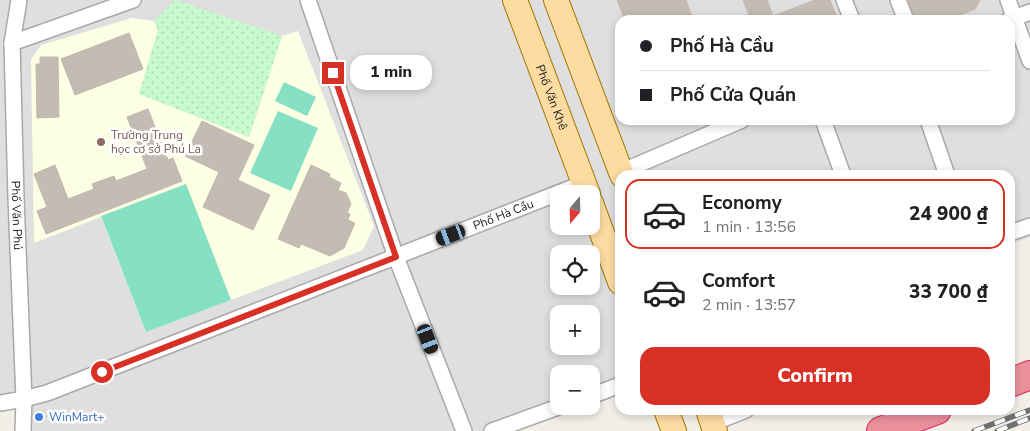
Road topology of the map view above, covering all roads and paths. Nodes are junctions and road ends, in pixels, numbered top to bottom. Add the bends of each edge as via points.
1 (19, 0) edge
2 (133, 0) edge
3 (308, 0) edge
4 (515, 0) edge
5 (556, 0) edge
6 (844, 0) edge
7 (898, 0) edge
8 (1008, 0) edge
9 (1030, 12) edge
10 (850, 15) edge
11 (904, 15) edge
12 (1010, 15) edge
13 (1015, 18) edge
14 (1015, 28) edge
15 (12, 44) junction
16 (1030, 61) edge
17 (731, 125) edge
18 (825, 125) edge
19 (930, 125) edge
20 (620, 170) edge
21 (631, 170) edge
22 (841, 170) edge
23 (945, 170) edge
24 (585, 185) edge
25 (550, 206) edge
26 (600, 226) edge
27 (1030, 226) edge
28 (1015, 232) edge
29 (396, 257) junction
30 (615, 268) edge
31 (1030, 375) edge
32 (1015, 381) edge
33 (615, 387) edge
34 (600, 393) edge
35 (24, 399) junction
36 (0, 403) edge
37 (550, 410) edge
38 (668, 415) edge
39 (731, 415) edge
40 (924, 415) edge
41 (712, 421) edge
42 (23, 431) edge
43 (464, 431) edge
44 (492, 431) edge
45 (674, 431) edge
46 (881, 431) edge

1 - 15 street, Phố Văn Phú
2 - 15 street
3 - 29 street
4 - 24 main road, Phố Văn Khê
5 - 20 main road
6 - 10 street
7 - 11 street
8 - 12 street
9 - 13 street
14 - 16 street
15 - 35 street, Phố Văn Phú
17 - 21 street
18 - 22 street
19 - 23 street
25 - 29 street, Phố Hà Cầu
26 - 30 main road, Phố Văn Khê
27 - 28 street
29 - 35 street, Phố Hà Cầu via 47,393
29 - 43 street
31 - 32 highway
33 - 34 street
35 - 36 street, Phố Hà Cầu
35 - 42 street, Phố Văn Phú
37 - 44 street
38 - 45 main road
39 - 41 street
40 - 46 highway

